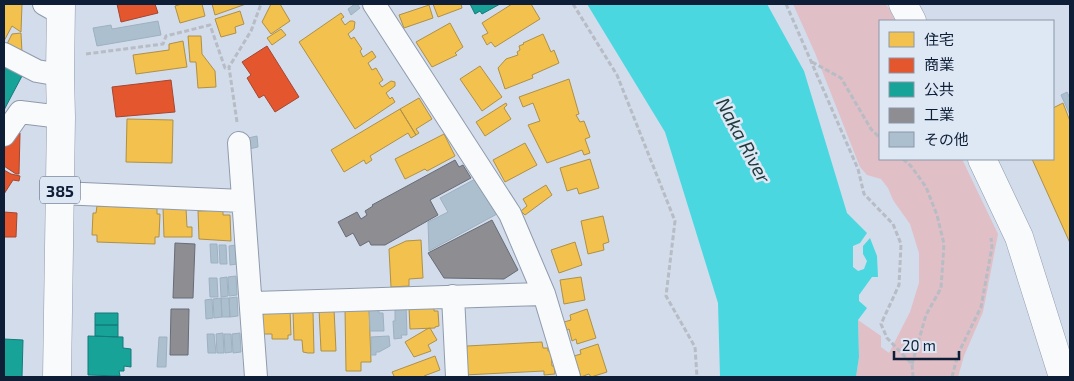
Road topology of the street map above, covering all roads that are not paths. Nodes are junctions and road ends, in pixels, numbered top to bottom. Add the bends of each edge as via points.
1 (374, 4) edge
2 (903, 4) edge
3 (55, 7) edge
4 (911, 20) edge
5 (4, 54) edge
6 (60, 75) junction
7 (61, 117) junction
8 (4, 134) edge
9 (239, 143) road end
10 (982, 160) edge
11 (60, 193) junction
12 (243, 201) junction
13 (544, 294) junction
14 (453, 296) junction
15 (252, 303) junction
16 (56, 377) edge
17 (256, 377) edge
18 (457, 377) edge
19 (569, 377) edge
20 (1063, 377) edge

1 - 13 street via 510,214
2 - 4 main road
3 - 6 main road, 385
5 - 6 street via 37,71
6 - 7 main road, 385
7 - 8 street via 20,112
7 - 11 main road, 385
9 - 12 street
10 - 20 main road via 1019,237
11 - 12 street
11 - 16 main road, 385
12 - 15 street
13 - 14 street
13 - 19 street
14 - 15 street
14 - 18 street
15 - 17 street

